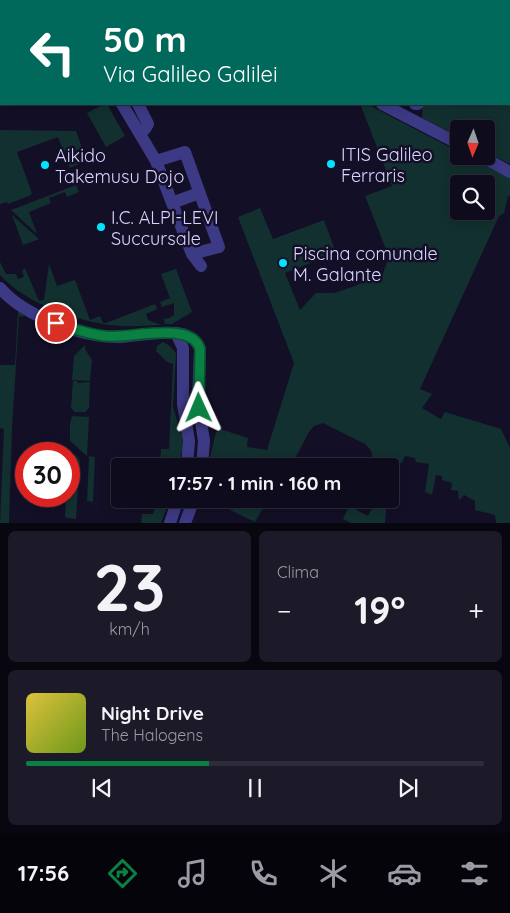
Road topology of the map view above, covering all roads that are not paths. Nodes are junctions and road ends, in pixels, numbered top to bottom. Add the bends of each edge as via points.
1 (123, 105) edge
2 (138, 105) edge
3 (384, 105) edge
4 (140, 132) junction
5 (450, 139) edge
6 (156, 161) junction
7 (495, 164) edge
8 (510, 172) edge
9 (199, 193) junction
10 (172, 203) junction
11 (192, 254) junction
12 (201, 266) dead end
13 (0, 288) edge
14 (176, 332) junction
15 (188, 458) edge
16 (203, 458) edge
17 (175, 508) edge
18 (191, 508) edge
19 (170, 523) edge
20 (185, 523) edge

1 - 4 street
2 - 4 street via 148,124
3 - 5 street
4 - 6 street
6 - 9 street via 184,152
6 - 10 street
7 - 8 street
9 - 10 street
9 - 11 street via 219,247
10 - 11 street
11 - 12 street
13 - 14 street via 22,307 83,332 120,337
14 - 15 street via 183,348
14 - 16 street via 193,339 200,349 198,400 204,441
17 - 19 street
18 - 20 street

